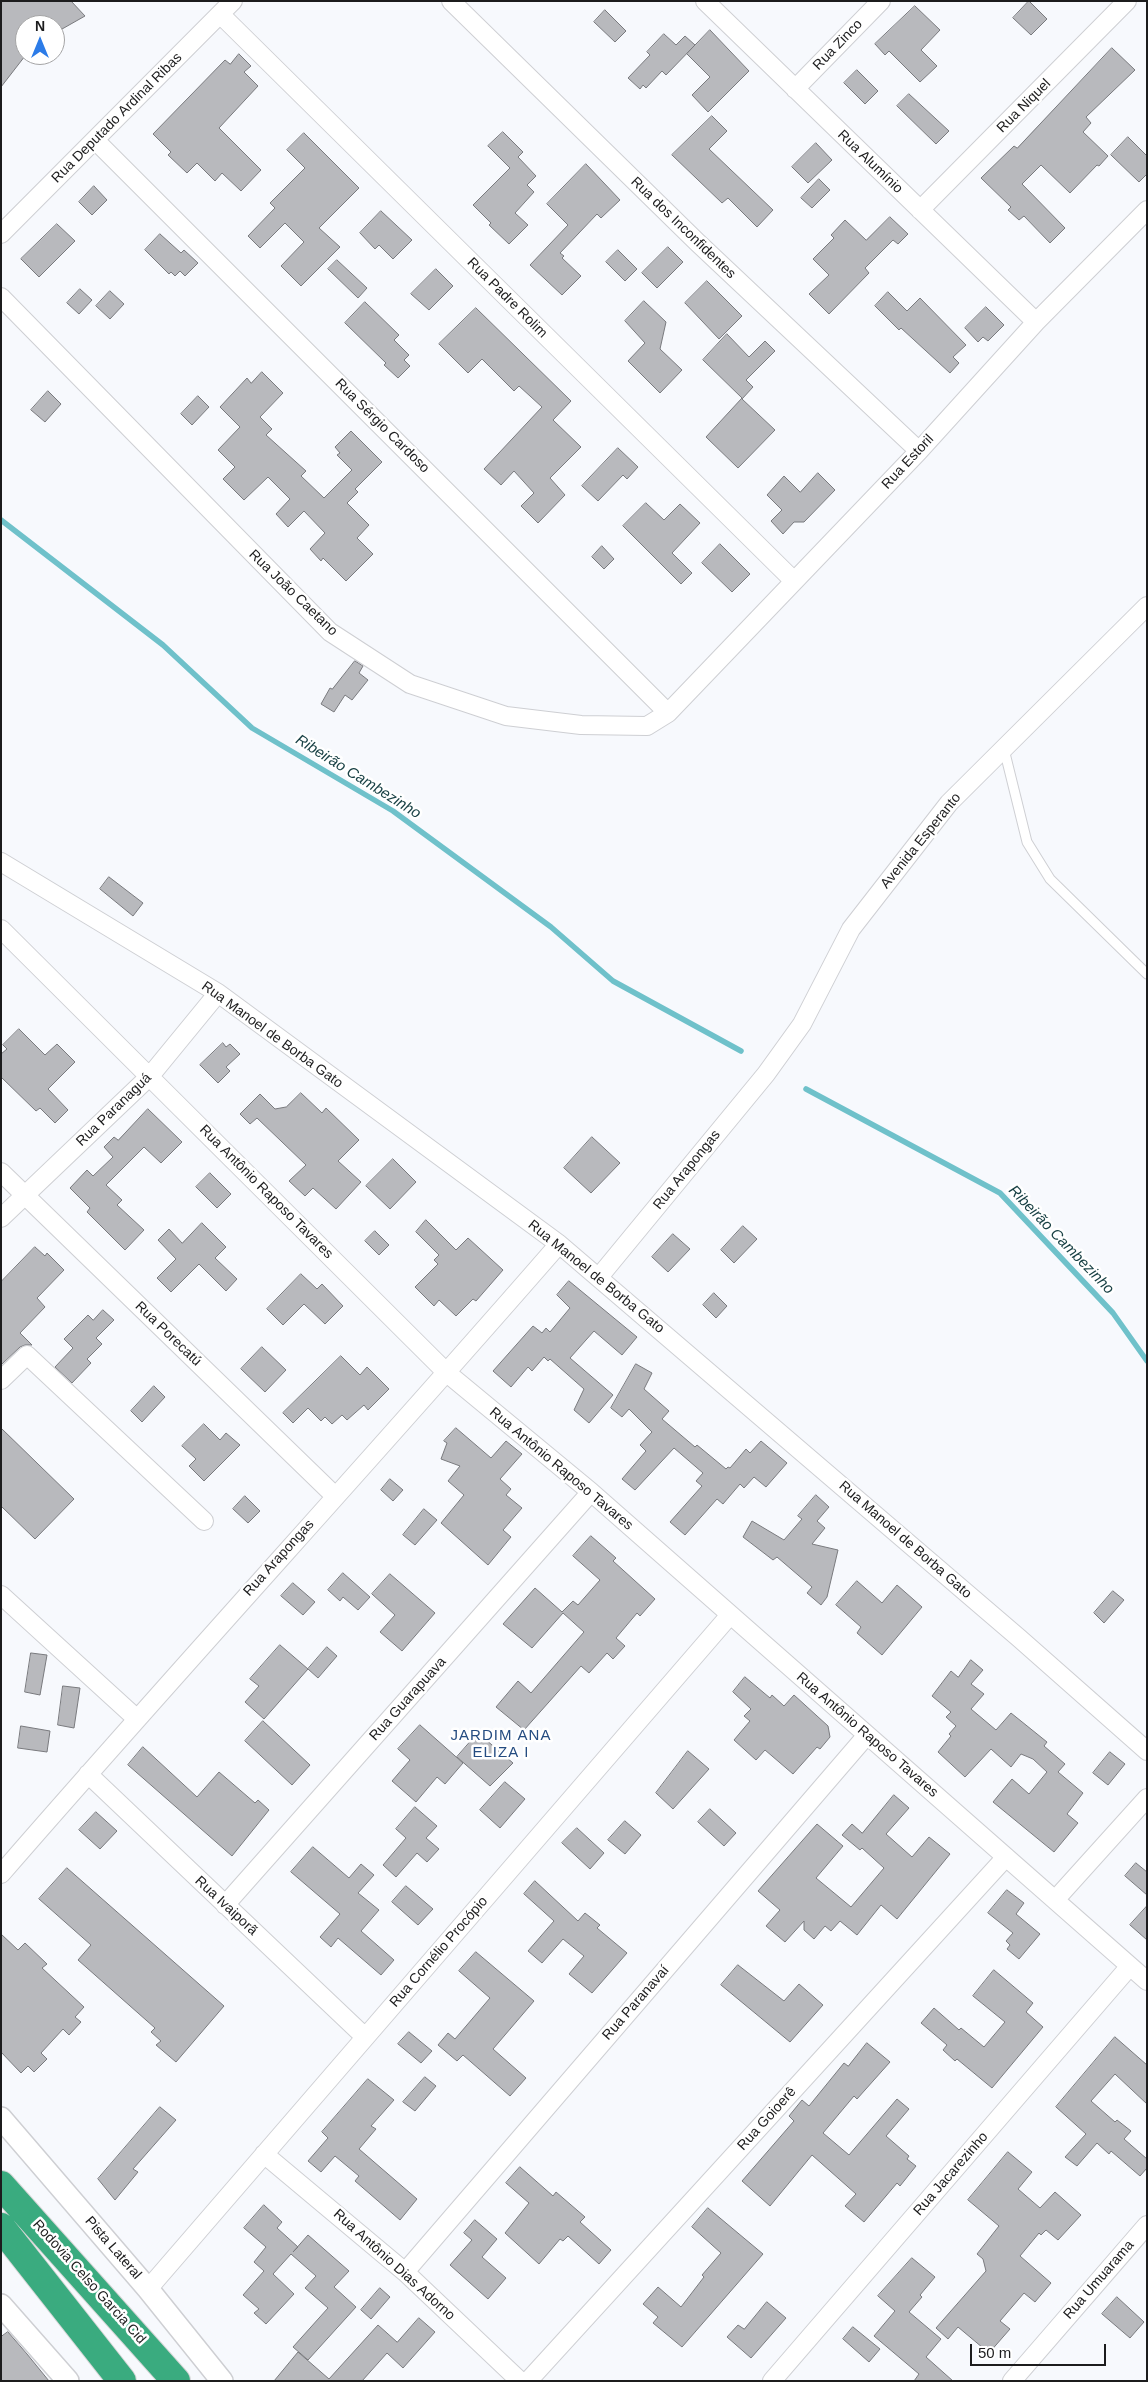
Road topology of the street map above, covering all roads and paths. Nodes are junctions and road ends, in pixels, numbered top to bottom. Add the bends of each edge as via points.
1 (232, 1) edge
2 (451, 1) edge
3 (881, 1) edge
4 (1127, 1) edge
5 (713, 4) edge
6 (220, 14) junction
7 (795, 89) junction
8 (95, 140) junction
9 (920, 210) junction
10 (1147, 210) edge
11 (1, 234) edge
12 (1, 296) edge
13 (1036, 322) junction
14 (919, 451) junction
15 (794, 582) junction
16 (1147, 606) edge
17 (668, 713) junction
18 (1004, 748) junction
19 (1, 862) edge
20 (1, 929) edge
21 (1147, 974) edge
22 (218, 993) junction
23 (775, 1062) joint
24 (150, 1076) junction
25 (1, 1172) edge
26 (24, 1195) junction
27 (1, 1218) edge
28 (559, 1244) junction
29 (599, 1277) junction
30 (447, 1373) junction
31 (1, 1380) edge
32 (591, 1492) junction
33 (335, 1496) junction
34 (204, 1520) dead end
35 (1, 1595) edge
36 (730, 1615) junction
37 (137, 1718) junction
38 (867, 1735) junction
39 (1147, 1751) edge
40 (88, 1774) junction
41 (1147, 1798) edge
42 (1006, 1857) junction
43 (1, 1874) edge
44 (1055, 1900) junction
45 (225, 1905) junction
46 (1130, 1966) junction
47 (1147, 1981) edge
48 (365, 2037) junction
49 (1, 2118) edge
50 (264, 2154) junction
51 (1, 2185) edge
52 (1147, 2225) edge
53 (1, 2227) edge
54 (406, 2272) junction
55 (148, 2289) junction
56 (1, 2305) edge
57 (172, 2374) edge
58 (68, 2381) edge
59 (122, 2381) edge
60 (222, 2381) edge
61 (520, 2381) edge
62 (528, 2381) edge
63 (772, 2381) edge
64 (1012, 2381) edge

1 - 6 street, Rua Deputado Ardinal Ribas
2 - 14 street, Rua dos Inconfidentes via 697,242
3 - 7 street, Rua Zinco
4 - 9 street, Rua Niquel
5 - 7 street, Rua Alumínio
6 - 8 street, Rua Deputado Ardinal Ribas
6 - 15 street, Rua Padre Rolim
7 - 9 street, Rua Alumínio
8 - 11 street, Rua Deputado Ardinal Ribas
8 - 17 street, Rua Sérgio Cardoso
9 - 13 street, Rua Alumínio
10 - 13 street, Rua Estoril
12 - 17 street, Rua João Caetano via 330,632 410,684 506,716 581,725 647,726
13 - 14 street, Rua Estoril
14 - 15 street, Rua Estoril
15 - 17 street, Rua Estoril
16 - 18 street, Avenida Esperanto
18 - 21 lane via 1027,842 1050,878
18 - 23 street, Avenida Esperanto via 949,803 851,929 802,1024
19 - 22 street, Rua Manoel de Borba Gato
20 - 24 street, Rua Antônio Raposo Tavares
22 - 24 street, Rua Paranaguá
22 - 28 street, Rua Manoel de Borba Gato
23 - 29 street, Rua Arapongas
24 - 26 street, Rua Paranaguá
24 - 30 street, Rua Antônio Raposo Tavares
25 - 26 street, Rua Porecatú
26 - 27 street, Rua Paranaguá
26 - 33 street, Rua Porecatú
28 - 29 street, Rua Manoel de Borba Gato
28 - 30 street, Rua Arapongas
29 - 39 street, Rua Manoel de Borba Gato
30 - 32 street, Rua Antônio Raposo Tavares
30 - 33 street, Rua Arapongas
31 - 34 street via 27,1355
32 - 36 street, Rua Antônio Raposo Tavares
32 - 45 street, Rua Guarapuava
33 - 37 street, Rua Arapongas
35 - 37 street
36 - 38 street, Rua Antônio Raposo Tavares
36 - 48 street, Rua Cornélio Procópio
37 - 40 street, Rua Arapongas
38 - 42 street, Rua Antônio Raposo Tavares
38 - 54 street, Rua Paranavaí
40 - 43 street, Rua Arapongas
40 - 45 street, Rua Ivaiporã
41 - 44 street
42 - 44 street, Rua Antônio Raposo Tavares
42 - 62 street, Rua Goioerê
44 - 46 street, Rua Antônio Raposo Tavares
45 - 48 street, Rua Ivaiporã
46 - 47 street, Rua Antônio Raposo Tavares
46 - 63 street, Rua Jacarezinho
48 - 50 street, Rua Cornélio Procópio
49 - 55 street, Pista Lateral
50 - 54 street, Rua Antônio Dias Adorno
50 - 55 street, Rua Cornélio Procópio
51 - 57 highway, Rodovia Celso Garcia Cid
52 - 64 street, Rua Umuarama
53 - 59 highway
54 - 61 street, Rua Antônio Dias Adorno
55 - 60 street, Pista Lateral
56 - 58 street

